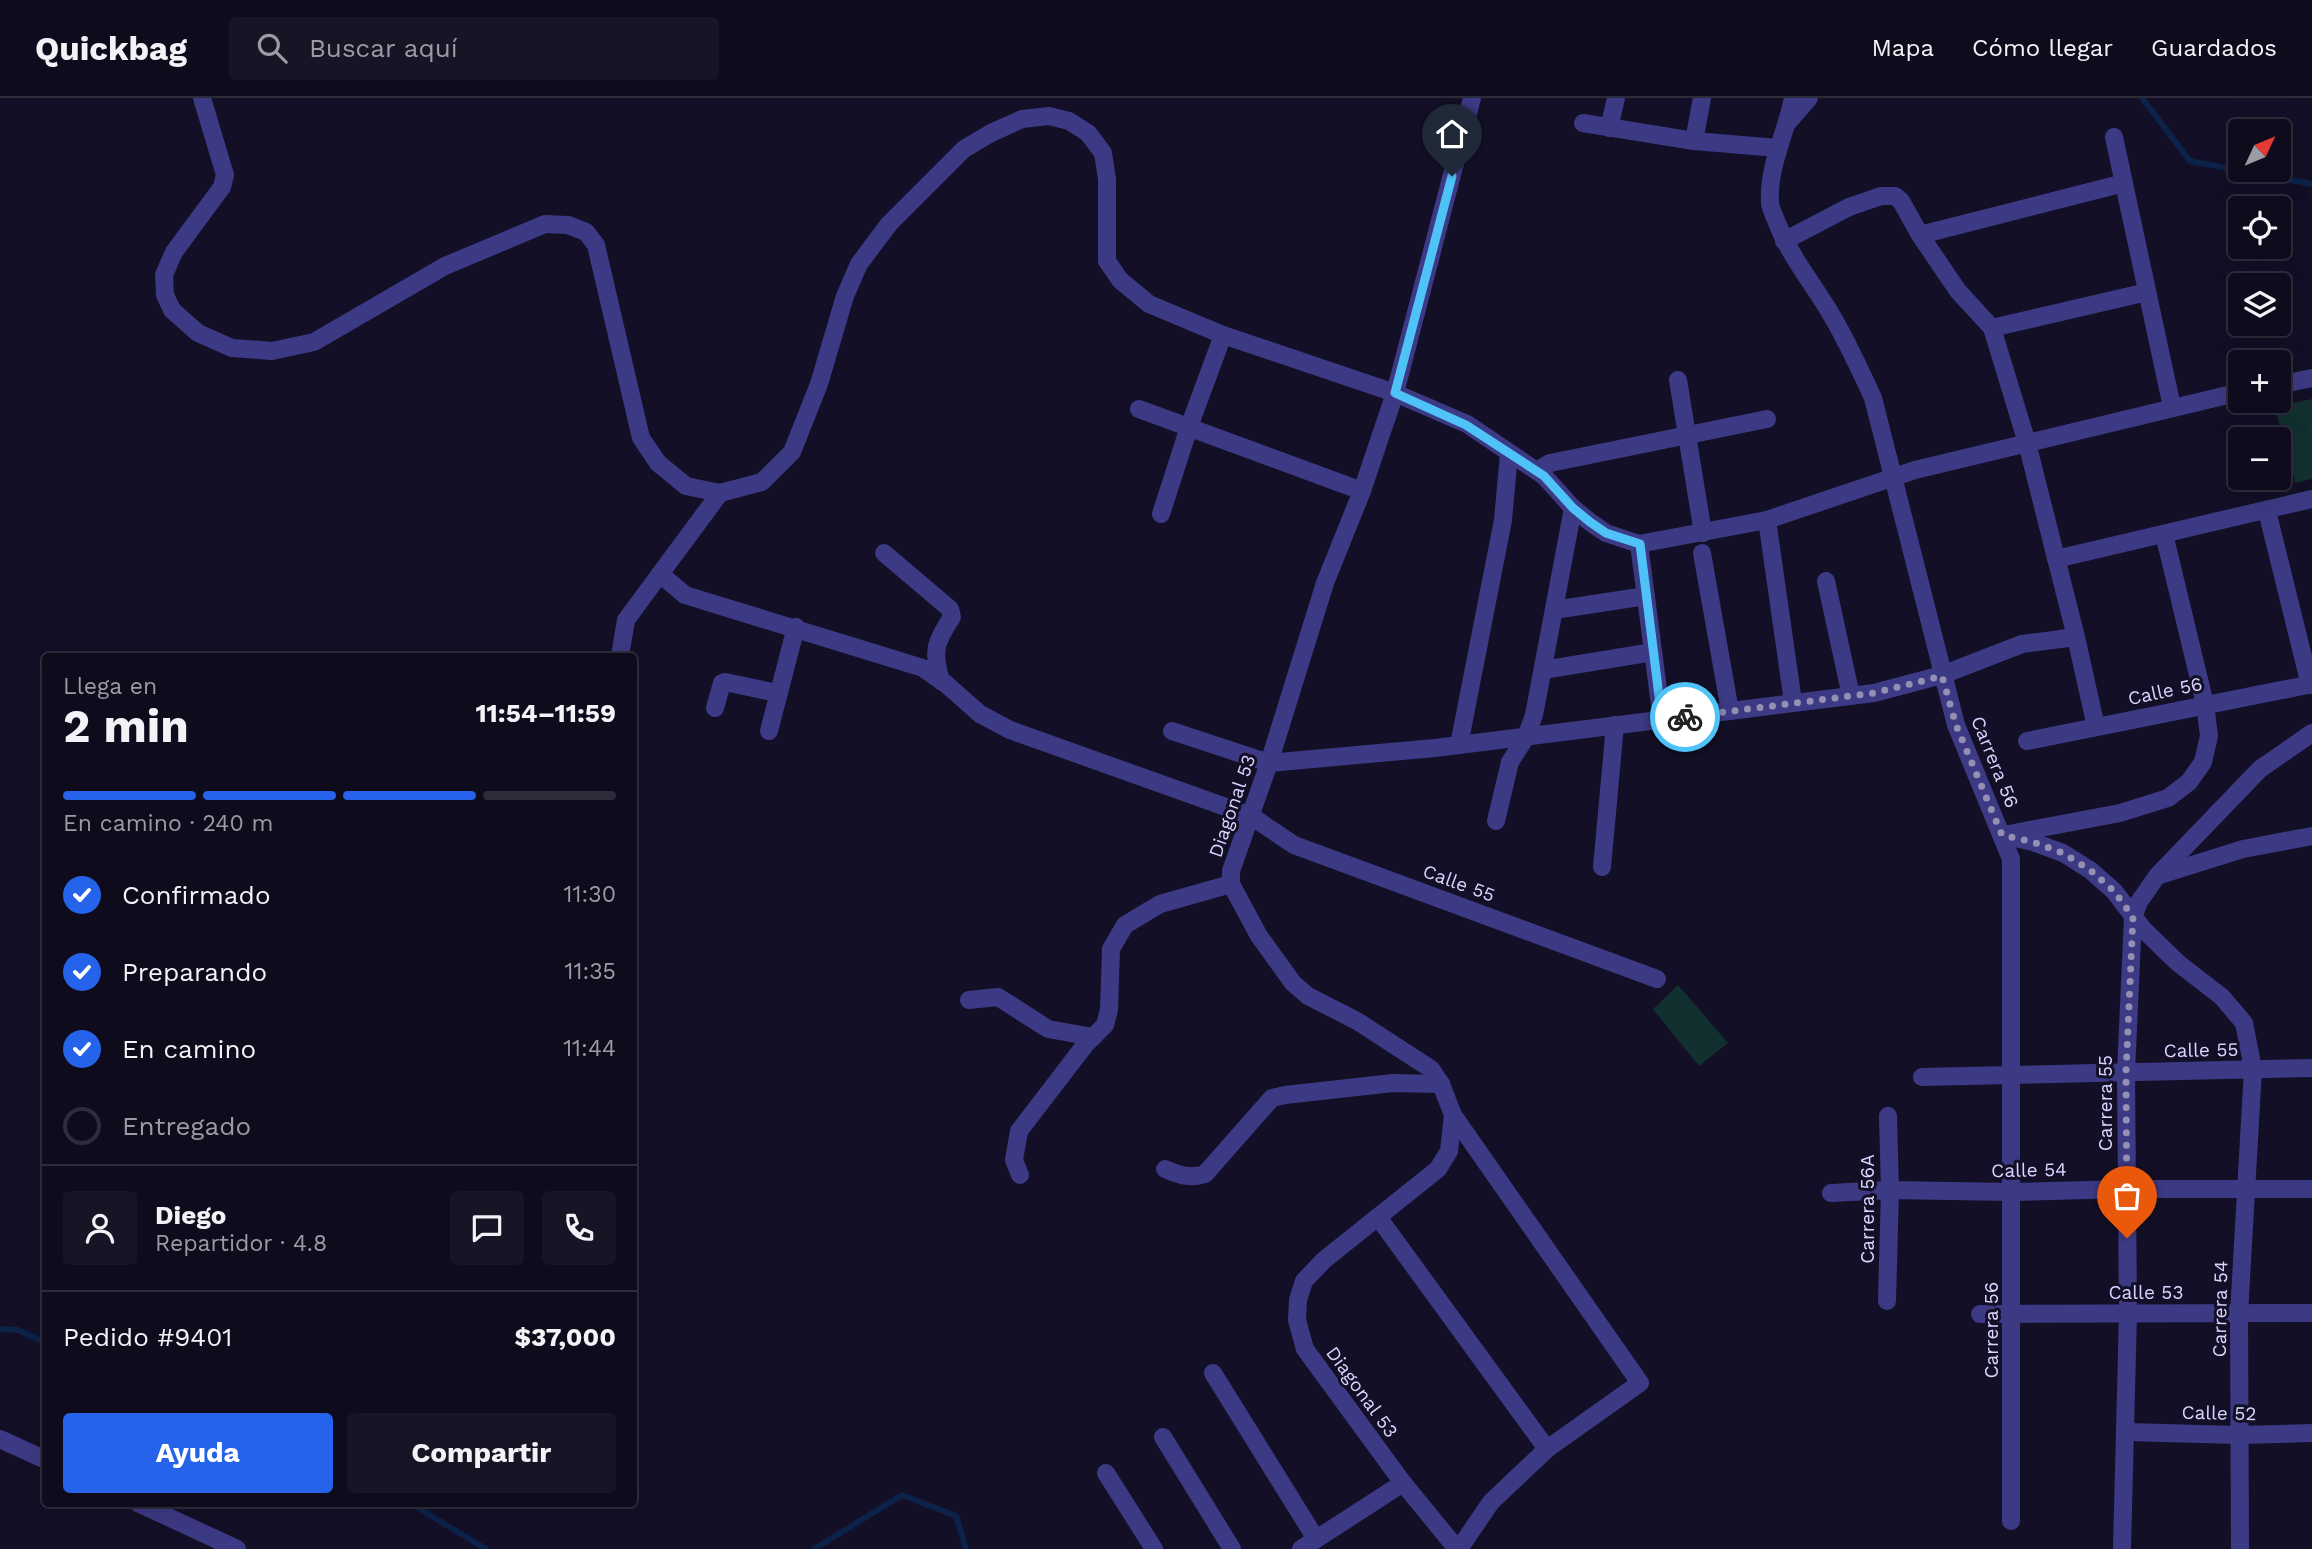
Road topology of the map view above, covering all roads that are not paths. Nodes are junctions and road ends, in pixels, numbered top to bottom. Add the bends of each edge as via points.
1 (202, 98) edge
2 (1472, 98) edge
3 (1615, 98) edge
4 (1702, 98) edge
5 (1793, 98) edge
6 (1810, 98) edge
7 (1789, 121) junction
8 (1583, 123) dead end
9 (1609, 128) junction
10 (2114, 136) dead end
11 (1694, 141) junction
12 (1778, 148) junction
13 (2124, 183) junction
14 (1920, 235) junction
15 (1784, 241) junction
16 (2147, 292) junction
17 (1992, 328) junction
18 (1223, 335) junction
19 (2312, 378) edge
20 (1678, 380) dead end
21 (2291, 382) edge
22 (1395, 393) junction
23 (2228, 395) edge
24 (2172, 407) junction
25 (1139, 409) dead end
26 (1767, 419) dead end
27 (1189, 427) junction
28 (1687, 436) junction
29 (2027, 443) junction
30 (1509, 454) junction
31 (1537, 471) junction
32 (1893, 479) junction
33 (1362, 491) junction
34 (720, 493) junction
35 (2312, 499) edge
36 (1573, 508) junction
37 (2267, 511) junction
38 (1161, 514) dead end
39 (1767, 520) junction
40 (1703, 533) junction
41 (2164, 534) junction
42 (1640, 544) junction
43 (884, 553) dead end
44 (1702, 553) dead end
45 (2056, 559) junction
46 (660, 574) junction
47 (1826, 581) dead end
48 (1646, 596) junction
49 (1553, 610) junction
50 (796, 627) junction
51 (2076, 636) junction
52 (1653, 652) junction
53 (620, 653) edge
54 (1543, 670) junction
55 (1942, 676) junction
56 (941, 681) junction
57 (2311, 684) edge
58 (777, 693) junction
59 (1851, 696) junction
60 (1793, 702) junction
61 (2205, 704) junction
62 (715, 708) dead end
63 (1730, 711) junction
64 (1662, 720) junction
65 (1615, 725) junction
66 (2096, 727) junction
67 (769, 731) dead end
68 (1172, 731) dead end
69 (2312, 733) edge
70 (1526, 737) junction
71 (2027, 741) dead end
72 (1459, 745) junction
73 (1269, 762) junction
74 (1251, 816) junction
75 (1496, 821) dead end
76 (2002, 835) junction
77 (2312, 836) edge
78 (1602, 867) dead end
79 (2157, 876) junction
80 (1231, 884) junction
81 (2133, 917) junction
82 (1657, 979) dead end
83 (969, 999) dead end
84 (1093, 1037) junction
85 (2312, 1068) edge
86 (2253, 1069) junction
87 (2126, 1072) junction
88 (2012, 1075) junction
89 (1923, 1077) dead end
90 (1441, 1084) junction
91 (1454, 1115) junction
92 (1888, 1116) dead end
93 (1165, 1169) dead end
94 (1020, 1175) dead end
95 (2245, 1188) junction
96 (2126, 1189) junction
97 (2312, 1189) edge
98 (1890, 1190) junction
99 (2012, 1192) junction
100 (1832, 1193) dead end
101 (1378, 1217) junction
102 (1887, 1301) dead end
103 (2128, 1313) junction
104 (2312, 1313) edge
105 (1980, 1314) dead end
106 (2012, 1314) junction
107 (2239, 1314) junction
108 (1213, 1373) dead end
109 (2126, 1432) junction
110 (2312, 1433) edge
111 (2239, 1435) junction
112 (1163, 1437) dead end
113 (0, 1439) edge
114 (1547, 1449) junction
115 (42, 1458) edge
116 (1106, 1473) dead end
117 (1403, 1483) junction
118 (147, 1507) edge
119 (2011, 1521) dead end
120 (1316, 1539) junction
121 (237, 1549) edge
122 (1154, 1549) edge
123 (1232, 1549) edge
124 (1301, 1549) edge
125 (1458, 1549) edge
126 (2122, 1549) edge
127 (2240, 1549) edge

1 - 34 street via 225,175 222,187 174,251 164,275 172,310 198,333 232,348 272,351 314,342 445,266 545,223 568,225 586,232 596,245 641,438 658,463 686,486
2 - 22 street, Diagonal 53
3 - 9 street
4 - 11 street
5 - 7 street, Carrera 56
6 - 7 street
7 - 12 street, Carrera 56
8 - 9 street
9 - 11 street
10 - 13 street
11 - 12 street
12 - 15 street, Carrera 56 via 1770,205
13 - 14 street
13 - 16 street
14 - 15 street via 1901,201 1881,196
14 - 17 street via 1958,291
15 - 32 street, Carrera 56 via 1854,355 1873,398
16 - 17 street
16 - 24 street
17 - 29 street
18 - 22 street
18 - 27 street
18 - 34 street via 1149,304 1120,280 1107,261 1107,179 1103,153 1088,133 1049,116 1022,119 964,149 889,225 859,264 845,296 819,384 792,452 762,482
19 - 21 street
20 - 28 street
22 - 30 street via 1466,425
22 - 33 street, Diagonal 53
23 - 24 street
24 - 29 street
25 - 27 street
26 - 28 street
27 - 33 street
27 - 38 street
28 - 31 street via 1550,463
28 - 40 street
29 - 32 street
29 - 45 street
30 - 31 street
30 - 72 street via 1503,520
31 - 36 street
32 - 39 street
32 - 55 street, Carrera 56
33 - 73 street, Diagonal 53 via 1325,583
34 - 46 street
35 - 37 street
36 - 42 street via 1606,533
36 - 49 street
37 - 41 street
37 - 57 street
39 - 40 street
39 - 60 street
40 - 42 street
41 - 45 street
41 - 61 street
42 - 48 street
43 - 56 street via 950,609 952,617 936,645
44 - 63 street
45 - 51 street
46 - 50 street, Calle 55 via 685,595
46 - 53 street via 626,620
47 - 59 street
48 - 49 street
48 - 52 street
49 - 54 street
50 - 56 street, Calle 55 via 923,668
50 - 58 street
51 - 55 street via 2022,644
51 - 66 street
52 - 54 street
52 - 64 street
54 - 70 street
55 - 59 street
55 - 76 street, Carrera 56 via 1956,725
56 - 74 street, Calle 55 via 980,714 1010,730
57 - 61 street, Calle 56
58 - 62 street via 725,682
58 - 67 street
59 - 60 street
60 - 63 street
61 - 66 street, Calle 56
61 - 76 street via 2208,736 2203,762 2189,782 2168,798 2120,813
63 - 64 street
64 - 65 street
65 - 70 street
65 - 78 street
66 - 71 street, Calle 56
68 - 73 street
69 - 79 street, Carrera 55 via 2260,769
70 - 72 street
70 - 75 street via 1510,762
72 - 73 street
73 - 74 street, Diagonal 53
74 - 80 street, Diagonal 53 via 1231,871
74 - 82 street, Calle 55 via 1294,845
76 - 81 street, Carrera 54 via 2063,853 2114,891
76 - 88 street, Carrera 56 via 2011,859
77 - 79 street via 2243,849
79 - 81 street, Carrera 55
80 - 84 street via 1160,904 1125,925 1111,949 1105,1025
80 - 90 street, Diagonal 53 via 1259,936 1293,984 1431,1069
81 - 86 street, Carrera 54 via 2235,1010 2245,1023
81 - 87 street, Carrera 55
83 - 84 street via 999,997 1048,1029
84 - 94 street via 1019,1131 1014,1160
85 - 86 street, Calle 55
86 - 87 street, Calle 55
86 - 95 street, Carrera 54
87 - 88 street, Calle 55
87 - 96 street, Carrera 55
88 - 89 street, Calle 55
88 - 99 street, Carrera 56
90 - 91 street, Diagonal 53
90 - 93 street via 1393,1083 1272,1098 1205,1174 1180,1176
91 - 101 street, Diagonal 53 via 1449,1150 1438,1168
91 - 114 street via 1640,1383
92 - 98 street, Carrera 56A
95 - 96 street, Calle 54
95 - 97 street, Calle 54
95 - 107 street, Carrera 54
96 - 99 street, Calle 54
96 - 103 street, Carrera 55
98 - 99 street, Calle 54
98 - 100 street, Calle 54
98 - 102 street, Carrera 56A
99 - 106 street, Carrera 56
101 - 114 street
101 - 117 street, Diagonal 53 via 1324,1259 1304,1281 1297,1320 1305,1349
103 - 106 street, Calle 53
103 - 107 street, Calle 53
103 - 109 street, Carrera 55
104 - 107 street, Calle 53
105 - 106 street, Calle 53
106 - 119 street, Carrera 56
107 - 111 street, Carrera 54
108 - 120 street
109 - 111 street, Calle 52
109 - 126 street, Carrera 55
110 - 111 street, Calle 52
111 - 127 street, Carrera 54
112 - 123 street
113 - 115 street
114 - 125 street via 1491,1502
116 - 122 street
117 - 120 street
117 - 125 street, Diagonal 53
118 - 121 street
120 - 124 street

